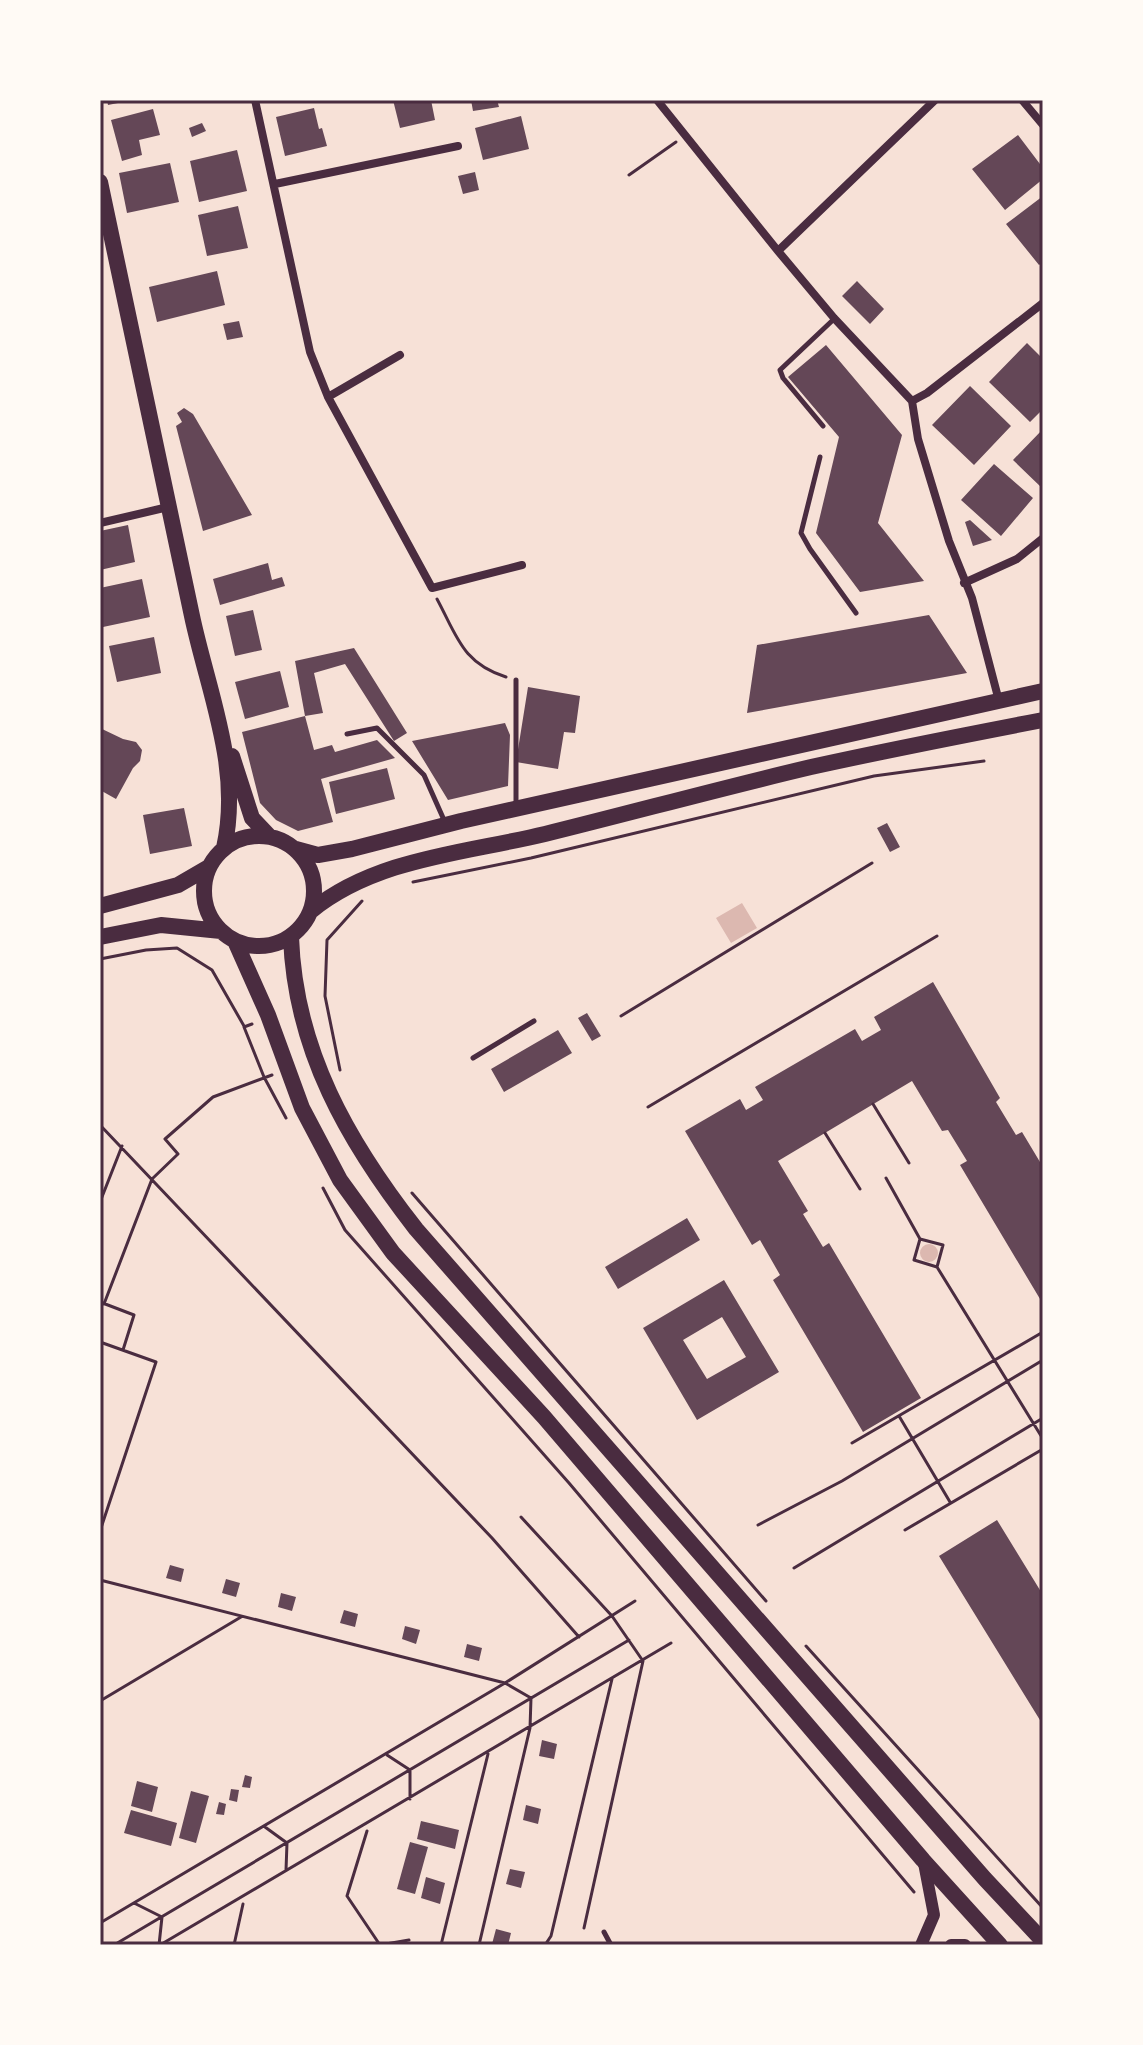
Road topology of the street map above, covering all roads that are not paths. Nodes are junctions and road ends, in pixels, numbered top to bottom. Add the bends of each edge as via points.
1 (255, 100) edge
2 (657, 100) edge
3 (935, 100) edge
4 (1022, 100) edge
5 (1043, 125) edge
6 (458, 146) dead end
7 (100, 182) edge
8 (275, 184) junction
9 (778, 251) junction
10 (1043, 303) edge
11 (834, 318) junction
12 (400, 355) dead end
13 (328, 397) junction
14 (912, 401) junction
15 (823, 426) dead end
16 (820, 457) dead end
17 (169, 507) junction
18 (100, 523) edge
19 (1043, 538) edge
20 (522, 565) dead end
21 (964, 583) junction
22 (856, 613) dead end
23 (516, 680) road end
24 (1043, 691) edge
25 (999, 701) junction
26 (1043, 720) edge
27 (223, 733) junction
28 (347, 734) dead end
29 (516, 809) junction
30 (446, 825) junction
31 (270, 837) junction
32 (224, 848) junction
33 (296, 849) junction
34 (209, 867) junction
35 (100, 906) edge
36 (311, 911) junction
37 (228, 936) junction
38 (100, 937) edge
39 (291, 937) junction
40 (534, 1021) dead end
41 (473, 1058) dead end
42 (923, 1860) junction
43 (604, 1932) dead end
44 (1043, 1941) edge
45 (611, 1945) edge
46 (921, 1945) edge
47 (951, 1945) edge
48 (965, 1945) edge
49 (1000, 1945) edge

1 - 8 street
2 - 9 street
3 - 9 street
4 - 5 street
6 - 8 street
7 - 17 main road
8 - 13 street via 310,352
9 - 11 street
10 - 14 street
11 - 14 street
11 - 15 lane via 780,370
12 - 13 street
13 - 20 street via 432,588
14 - 21 street via 918,439
16 - 22 lane via 801,533
17 - 18 street
17 - 27 main road
19 - 21 street via 1017,559
21 - 25 street
23 - 29 lane
24 - 25 main road
25 - 29 main road
26 - 36 main road via 809,768 400,867 352,883
27 - 31 main road via 252,818
27 - 32 main road via 229,826
28 - 30 lane via 377,728 424,775
29 - 30 main road
30 - 33 main road via 318,855
31 - 32 main road via 246,837
31 - 33 main road
32 - 34 main road
33 - 36 main road via 314,885
34 - 35 main road via 178,885
34 - 37 main road via 204,880 206,908
36 - 39 main road
37 - 38 main road via 161,925
37 - 39 main road via 264,946
37 - 42 main road via 268,1015 302,1108 340,1180 384,1241 544,1417
39 - 44 main road via 292,968 312,1052 349,1135 377,1180
40 - 41 lane
42 - 46 street via 934,1915
42 - 49 main road
43 - 45 lane
47 - 48 street

